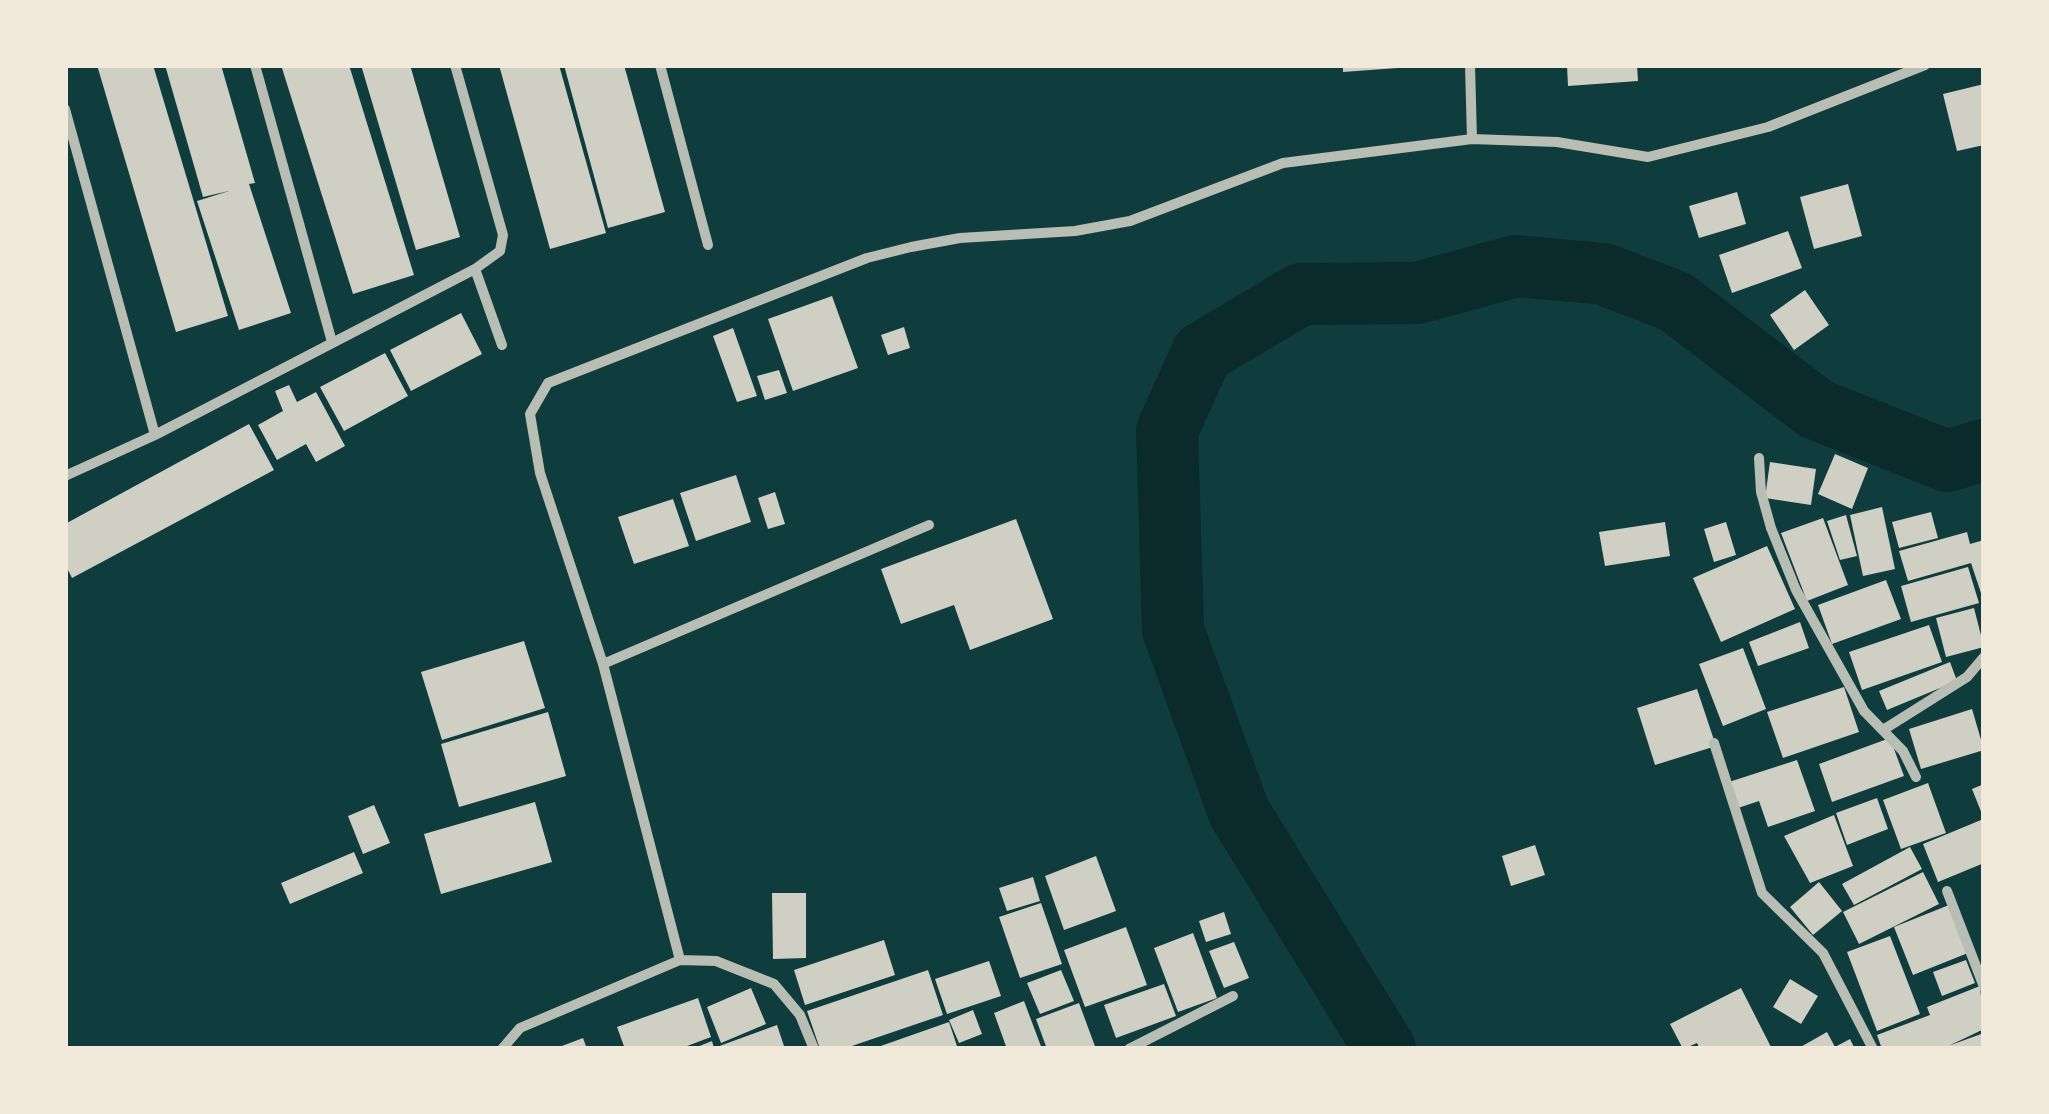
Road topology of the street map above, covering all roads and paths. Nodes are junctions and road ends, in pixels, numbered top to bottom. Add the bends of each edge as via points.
1 (255, 65) edge
2 (454, 65) edge
3 (660, 65) edge
4 (1470, 65) edge
5 (1925, 65) edge
6 (65, 108) edge
7 (1472, 139) junction
8 (708, 246) dead end
9 (475, 269) junction
10 (332, 342) junction
11 (502, 345) dead end
12 (155, 435) junction
13 (1759, 458) dead end
14 (65, 476) edge
15 (929, 526) dead end
16 (1984, 656) edge
17 (603, 664) junction
18 (1883, 730) junction
19 (1714, 742) dead end
20 (1916, 777) dead end
21 (1946, 892) dead end
22 (680, 960) junction
23 (1984, 987) edge
24 (1234, 996) dead end
25 (502, 1049) edge
26 (814, 1049) edge
27 (1129, 1049) edge
28 (1873, 1049) edge

1 - 10 street
2 - 9 street via 503,236 500,251
3 - 8 street
4 - 7 street
5 - 7 street via 1768,127 1648,157 1557,142
6 - 12 street
7 - 17 street via 1282,163 1130,221 960,238 867,258 548,383 530,414 540,473
9 - 10 street
9 - 11 street
10 - 12 street
12 - 14 street
13 - 18 street via 1761,492 1796,590 1864,711
15 - 17 street
16 - 18 street via 1968,676
17 - 22 street
18 - 20 street
19 - 28 street via 1762,893 1824,953
21 - 23 street
22 - 25 street via 520,1028
22 - 26 street via 716,962 774,984 800,1015
24 - 27 street

